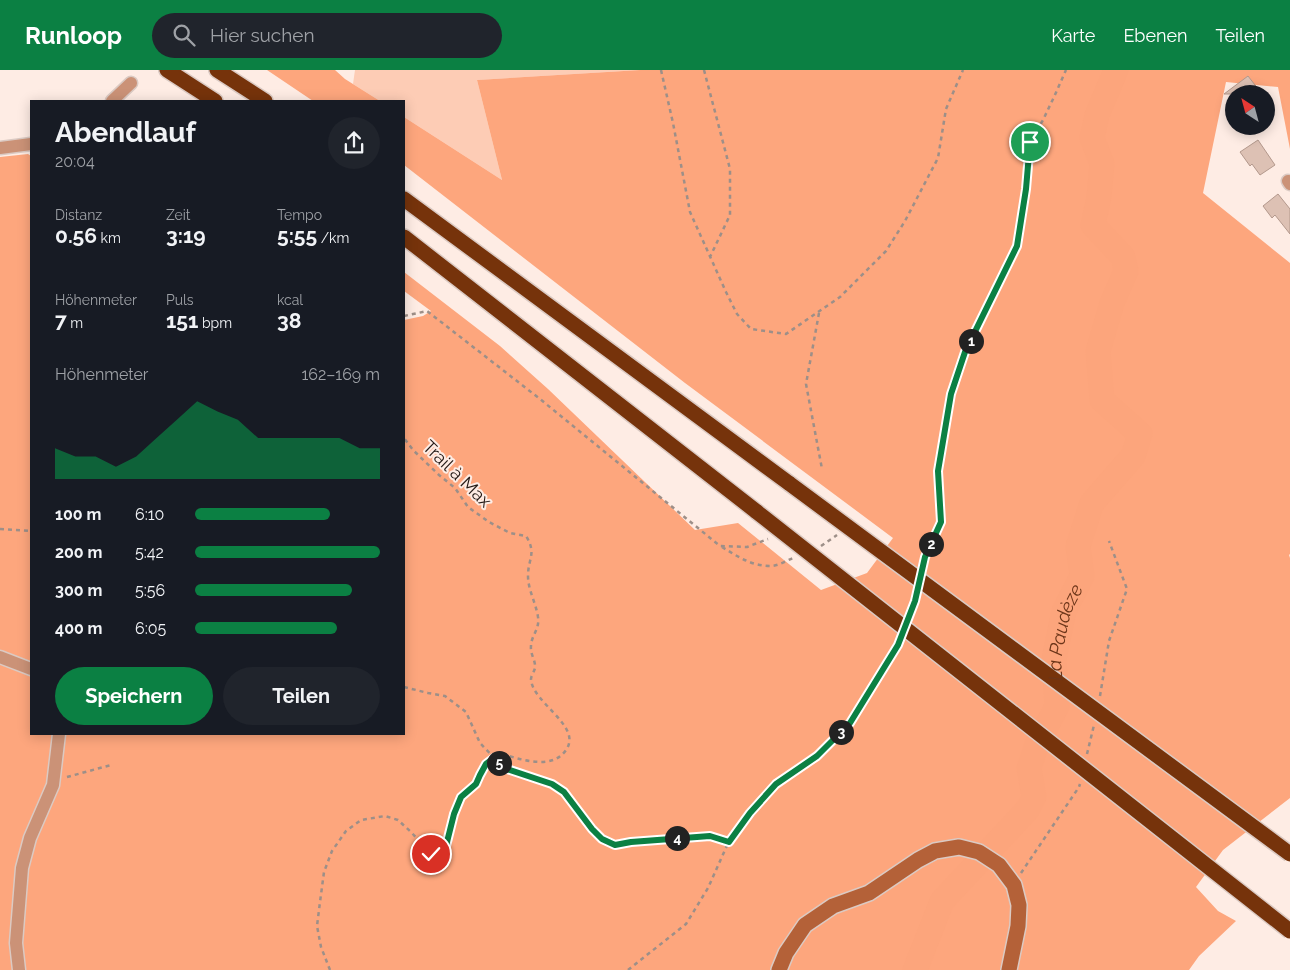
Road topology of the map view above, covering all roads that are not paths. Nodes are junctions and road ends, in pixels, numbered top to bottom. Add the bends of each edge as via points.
1 (167, 70) edge
2 (217, 70) edge
3 (131, 83) dead end
4 (113, 100) edge
5 (213, 100) edge
6 (263, 100) edge
7 (30, 144) edge
8 (0, 148) edge
9 (405, 200) edge
10 (405, 238) edge
11 (0, 656) edge
12 (30, 669) edge
13 (59, 735) edge
14 (1290, 854) edge
15 (1290, 931) edge
16 (19, 970) edge
17 (778, 970) edge
18 (1009, 970) edge

1 - 5 highway
2 - 6 highway
3 - 4 street
7 - 8 street
9 - 14 highway, bridge
10 - 15 highway, bridge
11 - 12 street
13 - 16 street via 53,785 30,838 22,868 16,943
17 - 18 street via 805,925 833,906 869,893 935,850 959,847 980,852 999,865 1014,885 1019,905 1018,926

